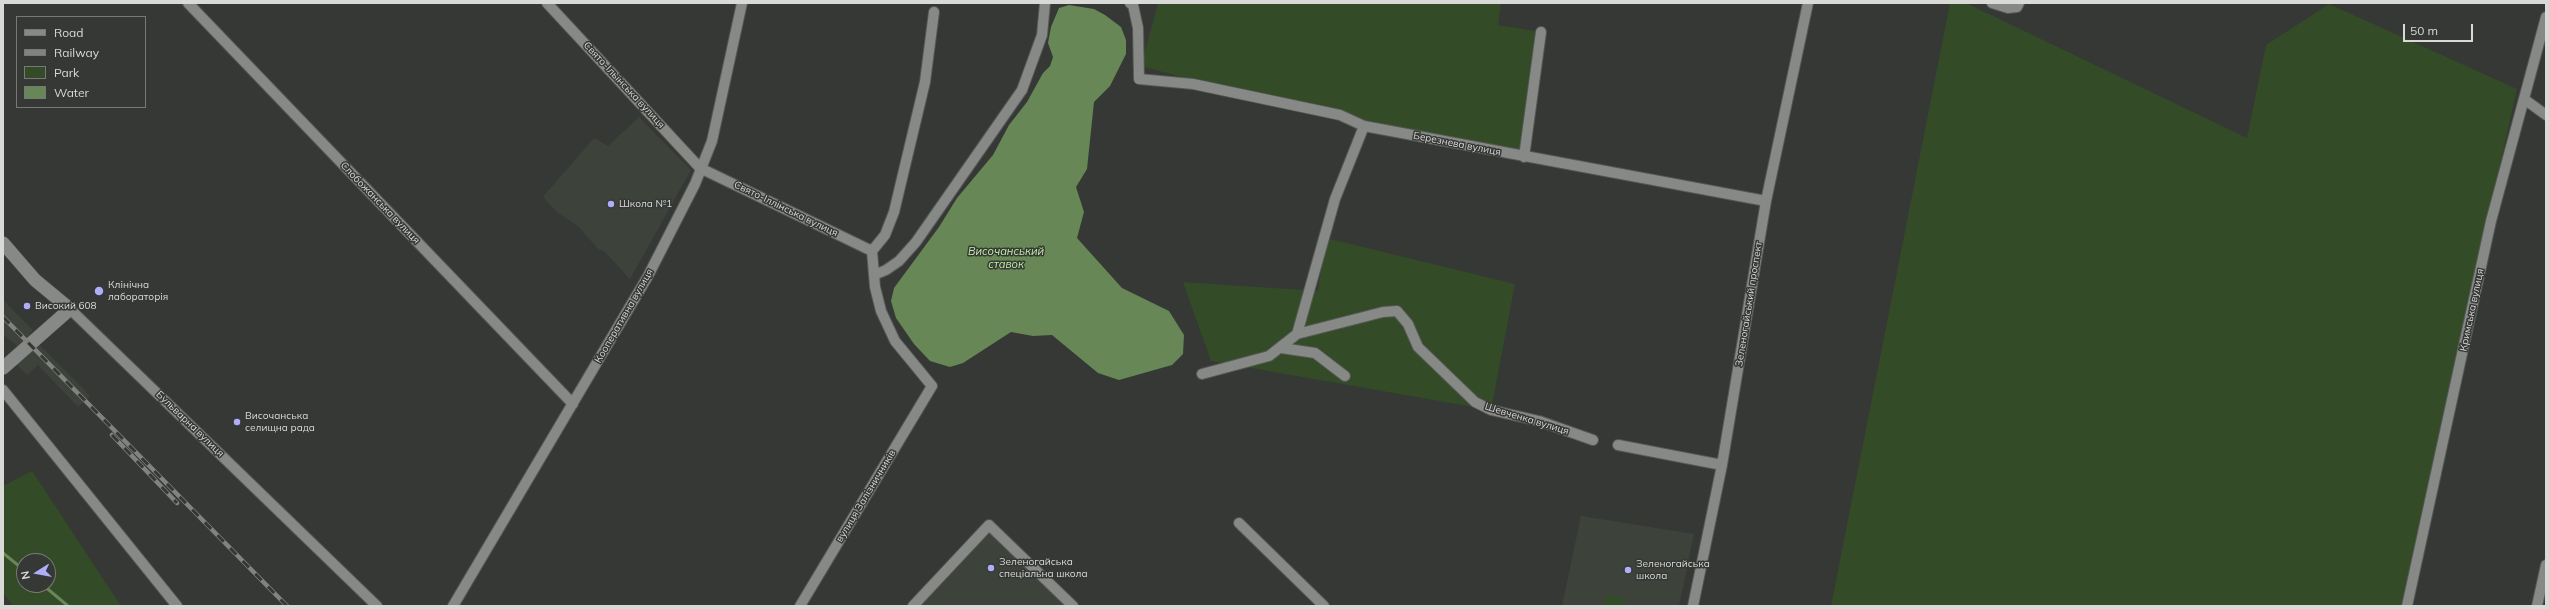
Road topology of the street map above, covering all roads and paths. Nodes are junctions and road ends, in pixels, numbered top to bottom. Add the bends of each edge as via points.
1 (188, 3) edge
2 (547, 3) edge
3 (742, 3) edge
4 (1045, 3) edge
5 (1130, 3) edge
6 (1808, 3) edge
7 (1992, 3) edge
8 (2019, 3) edge
9 (934, 12) dead end
10 (2546, 17) edge
11 (1541, 32) dead end
12 (2524, 100) junction
13 (2546, 115) edge
14 (1364, 126) junction
15 (1524, 157) junction
16 (700, 168) junction
17 (1766, 201) junction
18 (3, 243) edge
19 (872, 251) junction
20 (874, 275) junction
21 (70, 309) junction
22 (1297, 334) junction
23 (1281, 348) junction
24 (3, 368) edge
25 (1202, 374) dead end
26 (1345, 376) dead end
27 (3, 390) edge
28 (573, 404) junction
29 (1593, 440) dead end
30 (1618, 445) dead end
31 (1722, 466) junction
32 (1239, 523) dead end
33 (2546, 565) edge
34 (176, 606) edge
35 (377, 606) edge
36 (453, 606) edge
37 (800, 606) edge
38 (913, 606) edge
39 (1073, 606) edge
40 (1324, 606) edge
41 (1693, 606) edge
42 (2407, 606) edge
43 (2536, 606) edge

1 - 28 street, Слобожанська вулиця
2 - 16 street, Свято-Ільїнська вулиця
3 - 16 street, Кооперативна вулиця via 712,141
4 - 20 street via 1042,35 1022,90 916,242 899,261
5 - 14 street, Березнева вулиця via 1133,5 1138,28 1139,79 1193,84 1247,95 1340,115
6 - 17 street, Зеленогайський проспект
7 - 8 street via 2008,8 2017,7
9 - 19 street via 925,82 894,212 885,235
10 - 12 street, Кримська вулиця
11 - 15 street
12 - 13 street
12 - 42 street, Кримська вулиця via 2491,221
14 - 15 street, Березнева вулиця
14 - 22 street via 1335,199
15 - 17 street, Березнева вулиця
16 - 19 street, Свято-Іллінська вулиця
16 - 28 street, Кооперативна вулиця via 648,276
17 - 31 street, Зеленогайський проспект
18 - 21 street, Бульварна вулиця via 35,280
19 - 20 street
20 - 37 street, вулиця Залізничників via 881,311 895,341 932,386
21 - 24 street
21 - 35 street, Бульварна вулиця
22 - 23 street
22 - 29 street, Шевченка вулиця via 1383,312 1397,312 1408,324 1418,347 1475,402 1491,410 1538,421
23 - 25 street via 1269,356
23 - 26 street via 1315,353
27 - 34 street
28 - 36 street, Кооперативна вулиця
30 - 31 street
31 - 41 street, Зеленогайський проспект
32 - 40 street
33 - 43 street
38 - 39 street via 989,525

